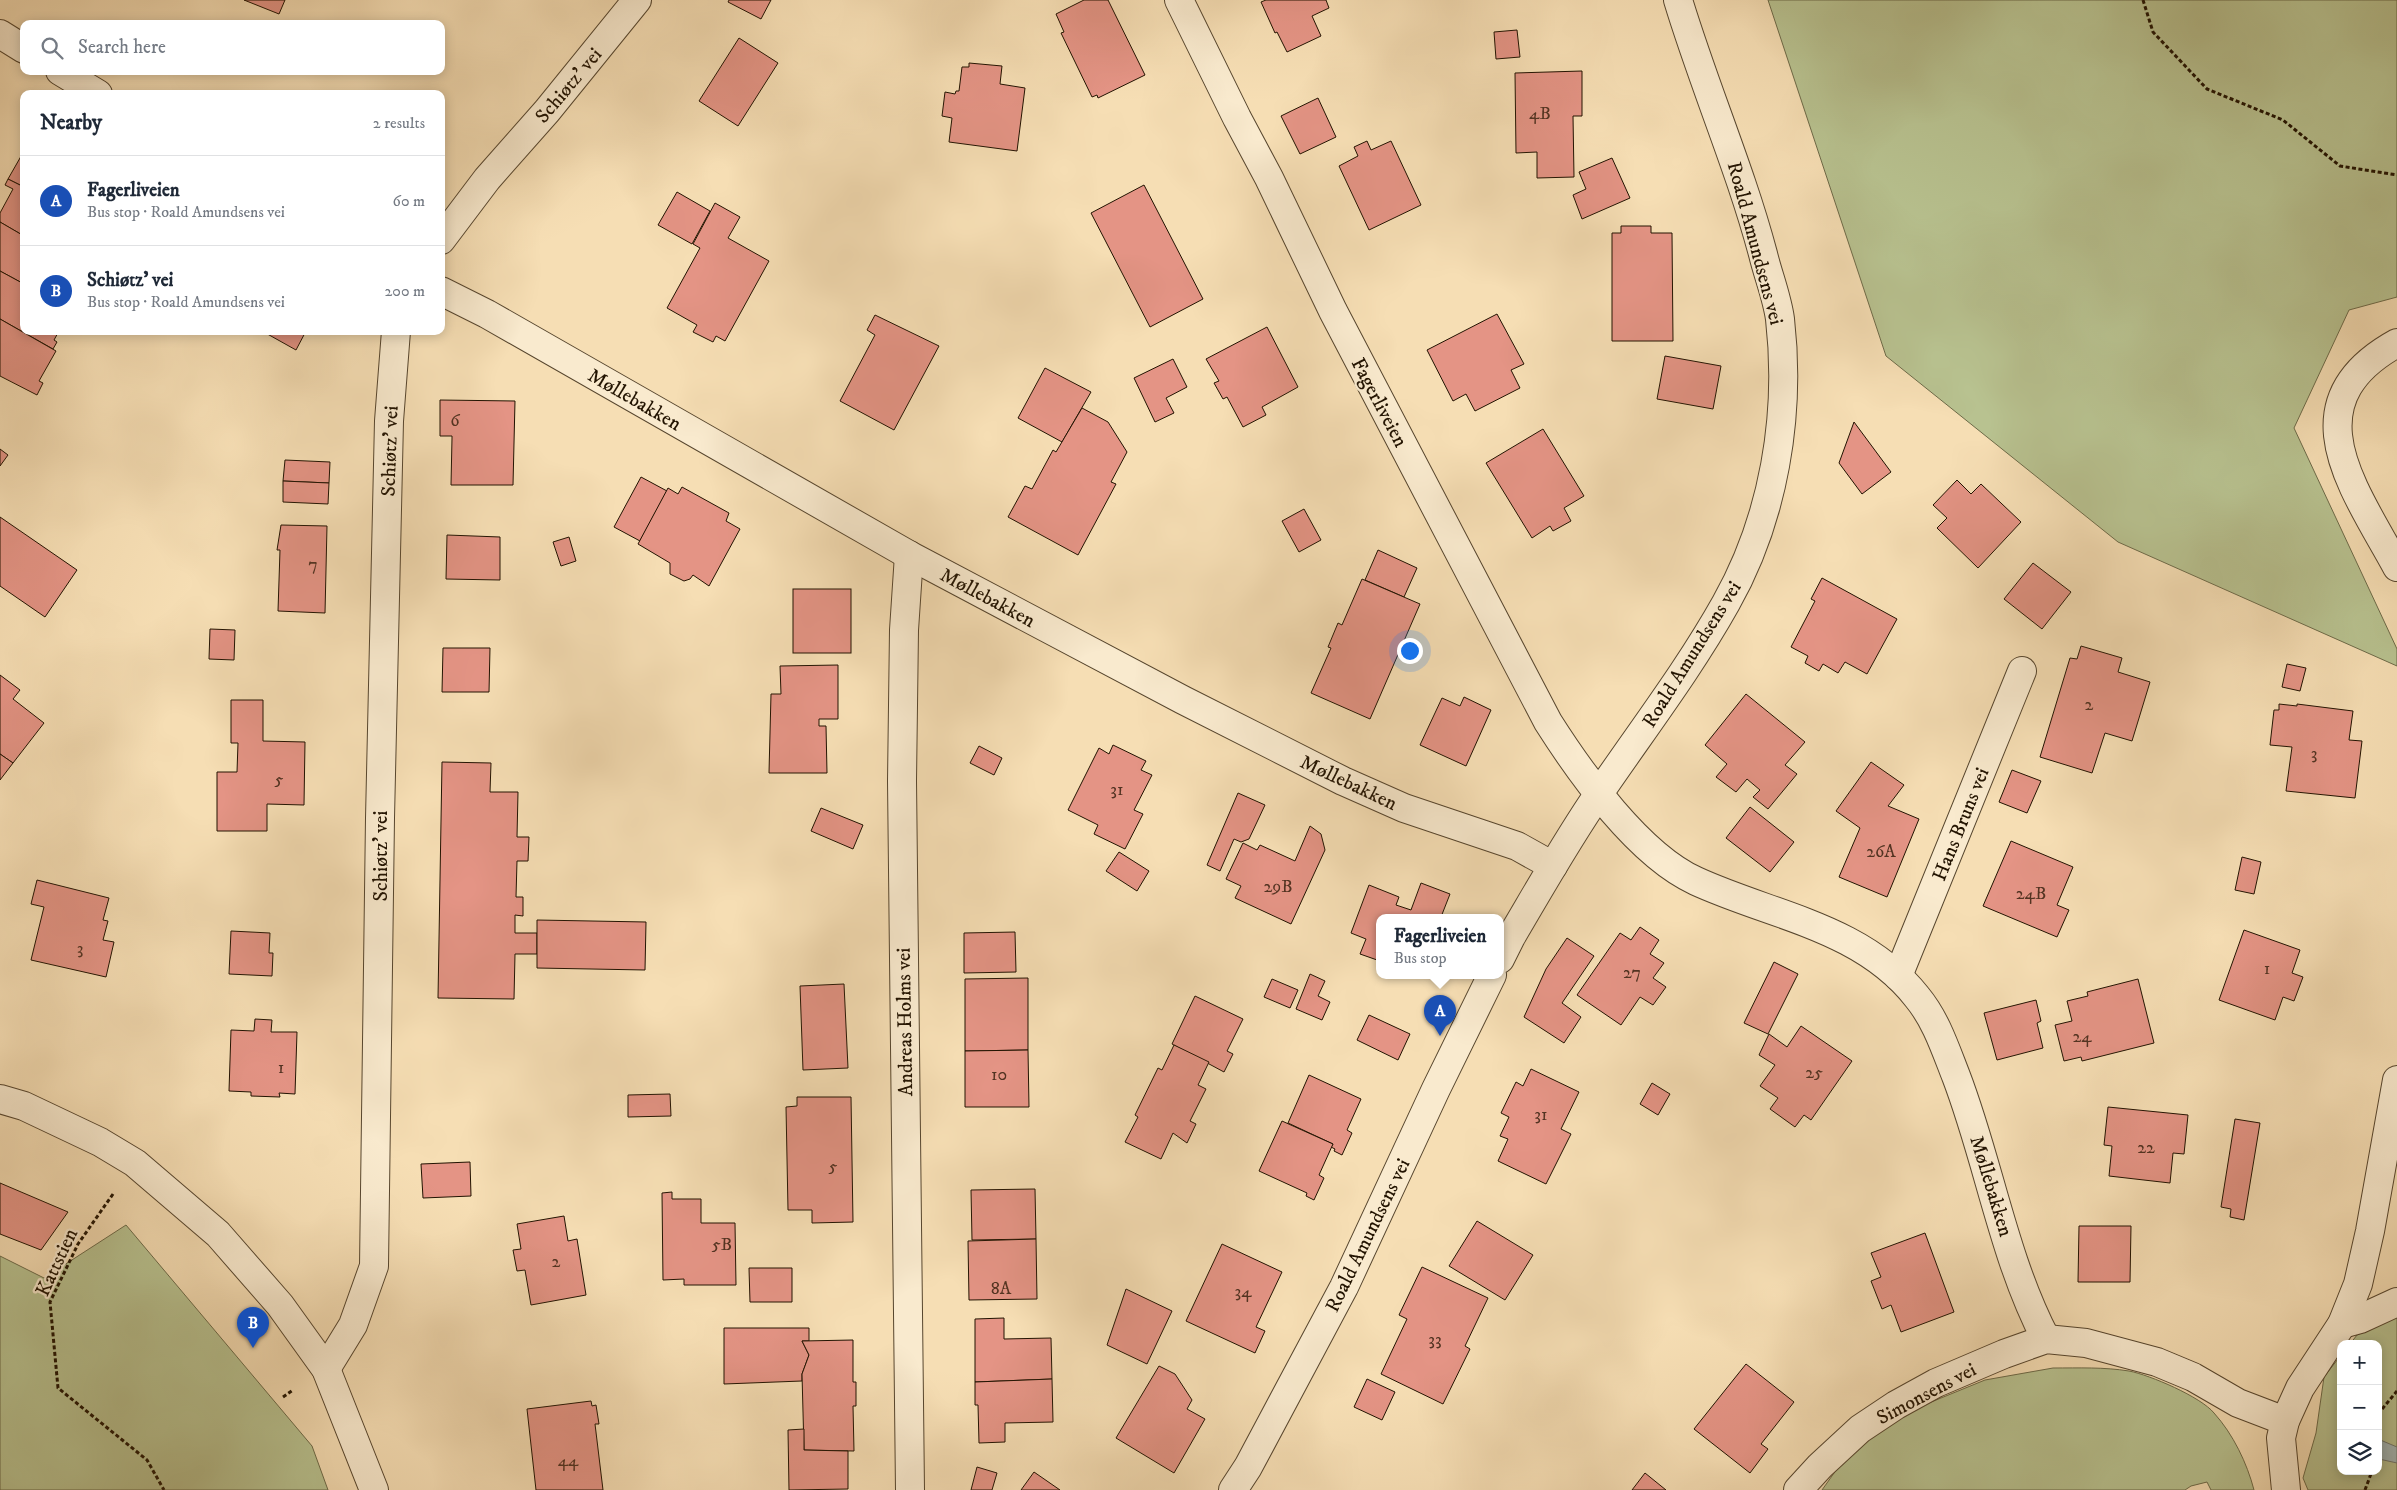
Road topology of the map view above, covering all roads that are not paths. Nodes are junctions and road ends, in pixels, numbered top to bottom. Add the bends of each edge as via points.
1 (637, 0) edge
2 (1179, 0) edge
3 (1678, 0) edge
4 (0, 34) edge
5 (20, 46) edge
6 (67, 75) edge
7 (91, 90) edge
8 (445, 235) edge
9 (445, 293) edge
10 (396, 335) edge
11 (2397, 343) edge
12 (909, 555) junction
13 (2397, 567) edge
14 (2022, 670) dead end
15 (1598, 794) junction
16 (1553, 866) junction
17 (1504, 953) edge
18 (1898, 976) junction
19 (1490, 979) edge
20 (2397, 1080) edge
21 (0, 1100) edge
22 (2397, 1302) edge
23 (2342, 1324) junction
24 (2046, 1339) junction
25 (326, 1369) junction
26 (2285, 1421) junction
27 (374, 1490) edge
28 (910, 1490) edge
29 (1233, 1490) edge
30 (1798, 1490) edge
31 (2286, 1490) edge

1 - 8 street, Schiøtz' vei via 487,179
2 - 15 street, Fagerliveien via 1270,178 1333,311 1548,722
3 - 15 street, Roald Amundsens vei via 1752,212 1779,317 1783,379 1781,418 1776,462 1764,511 1747,560 1727,602 1673,690
4 - 5 street
6 - 7 street
9 - 12 street, Møllebakken
10 - 25 street, Schiøtz' vei via 389,421 374,1266 352,1325
11 - 13 street via 2378,353 2356,372 2338,410 2337,431 2342,459 2353,486
12 - 16 street, Møllebakken via 1343,781 1404,808 1517,846
12 - 28 street, Andreas Holms vei via 904,630 902,781
14 - 18 street, Hans Bruns vei
15 - 16 street, Roald Amundsens vei
15 - 18 street, Møllebakken via 1660,858 1694,881 1822,927 1861,948
16 - 17 street, Roald Amundsens vei
18 - 24 street, Møllebakken via 1917,996 1937,1026 1968,1107 1997,1209 2035,1317
19 - 29 street, Roald Amundsens vei via 1344,1287
20 - 23 street via 2370,1232 2358,1284
21 - 25 street via 24,1106 100,1142 135,1163 218,1234 280,1305
22 - 23 street via 2360,1320
23 - 26 street via 2300,1388
24 - 26 street via 2086,1343 2157,1362 2193,1377 2238,1403
24 - 30 street, Simonsens vei via 1961,1372 1896,1404 1860,1429
25 - 27 street
26 - 31 street via 2281,1438

